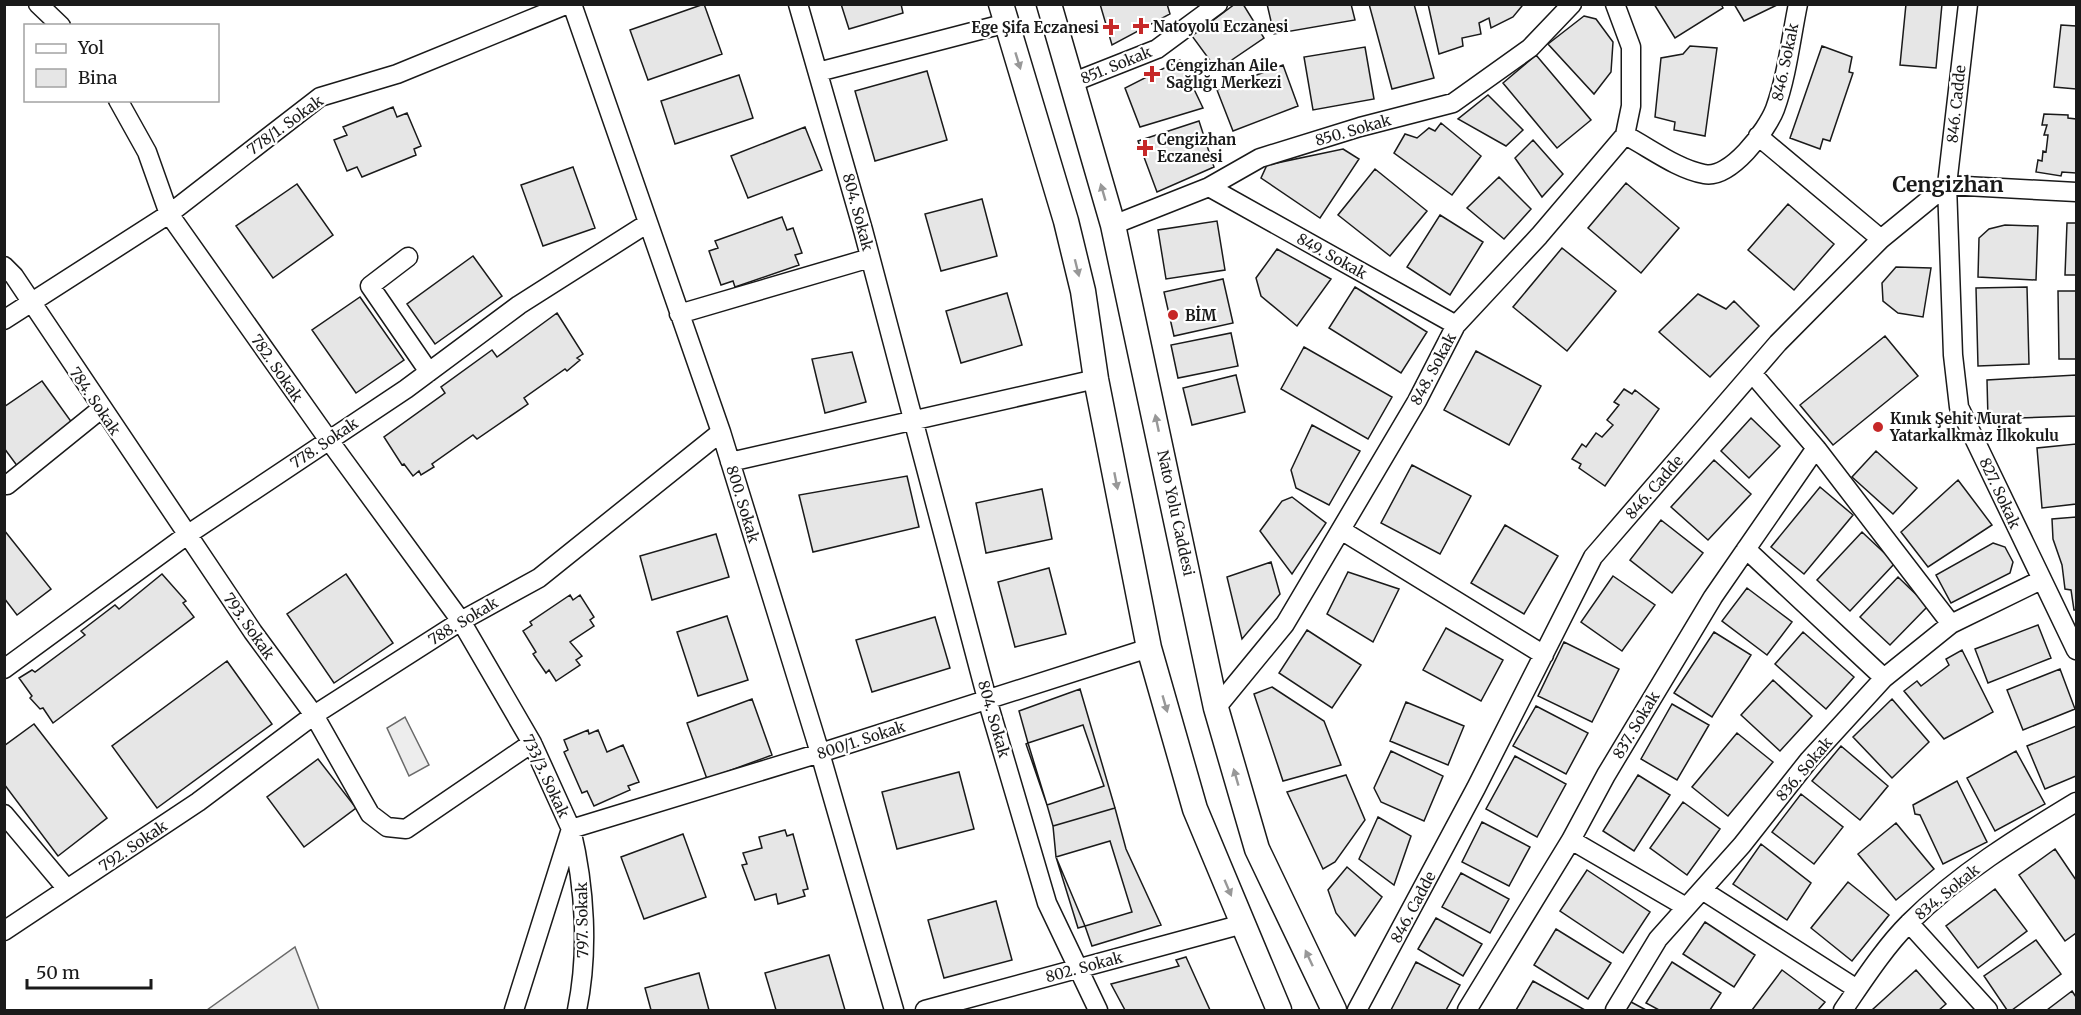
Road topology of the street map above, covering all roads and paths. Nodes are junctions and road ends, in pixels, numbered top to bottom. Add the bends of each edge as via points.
1 (38, 4) edge
2 (570, 4) edge
3 (798, 4) edge
4 (1049, 4) edge
5 (1218, 4) edge
6 (1572, 4) edge
7 (1615, 4) edge
8 (1798, 4) edge
9 (1968, 4) edge
10 (1004, 14) edge
11 (59, 24) edge
12 (818, 72) junction
13 (1071, 82) junction
14 (119, 102) edge
15 (1626, 135) junction
16 (1758, 136) junction
17 (1947, 185) junction
18 (1209, 187) junction
19 (2076, 192) edge
20 (170, 214) junction
21 (648, 223) junction
22 (1113, 225) junction
23 (1881, 239) junction
24 (408, 257) dead end
25 (870, 258) junction
26 (4, 266) edge
27 (30, 302) junction
28 (679, 314) junction
29 (4, 320) edge
30 (1456, 326) junction
31 (429, 372) junction
32 (1752, 373) junction
33 (1096, 379) junction
34 (101, 409) junction
35 (914, 420) junction
36 (721, 432) junction
37 (328, 439) junction
38 (1816, 448) junction
39 (730, 462) junction
40 (7, 485) dead end
41 (1341, 530) junction
42 (187, 535) junction
43 (1746, 549) junction
44 (2041, 580) junction
45 (461, 621) junction
46 (1951, 624) junction
47 (1149, 648) junction
48 (2076, 650) edge
49 (1544, 655) junction
50 (4, 669) edge
51 (1884, 678) junction
52 (987, 699) junction
53 (1216, 708) junction
54 (314, 715) junction
55 (532, 742) junction
56 (820, 753) junction
57 (198, 802) joint
58 (2076, 802) edge
59 (4, 814) edge
60 (571, 829) junction
61 (1571, 840) junction
62 (67, 889) junction
63 (1702, 890) junction
64 (1686, 908) junction
65 (1909, 923) junction
66 (1243, 924) junction
67 (4, 930) edge
68 (1076, 969) junction
69 (1857, 989) junction
70 (514, 1011) edge
71 (577, 1011) edge
72 (894, 1011) edge
73 (925, 1011) edge
74 (1098, 1011) edge
75 (1279, 1011) edge
76 (1334, 1011) edge
77 (1357, 1011) edge
78 (1467, 1011) edge
79 (1615, 1011) edge
80 (1843, 1011) edge
81 (1988, 1011) edge

1 - 11 street
2 - 20 street, 778/1. Sokak via 397,74 320,97
2 - 21 street, 800. Sokak
3 - 12 street, 804. Sokak
4 - 13 main road, Nato Yolu Caddesi
5 - 13 street, 851. Sokak via 1157,49
6 - 18 street, 850. Sokak via 1530,48 1454,103 1260,158
7 - 15 street via 1631,47 1631,106
8 - 16 street, 846. Sokak via 1775,110
9 - 17 street, 846. Cadde
10 - 12 street
10 -> 33 main road via 1069,231 1083,291
12 - 25 street, 804. Sokak
22 -> 13 main road, Nato Yolu Caddesi
14 - 20 street, 782. Sokak via 147,152
15 - 16 street, 846. Sokak via 1706,175 1728,169
15 - 30 street, 848. Sokak
16 - 23 street
17 - 19 street
17 - 23 street, 846. Cadde
17 - 44 street, 827. Sokak via 1953,355 1959,407
18 - 22 street, 850. Sokak
18 - 30 street, 849. Sokak
20 - 27 street, 778/1. Sokak
20 - 37 street, 782. Sokak
21 - 28 street, 800. Sokak
21 - 31 street, 778. Sokak via 519,306
53 -> 22 main road, Nato Yolu Caddesi
23 - 32 street, 846. Cadde
24 - 31 street via 370,286
25 - 28 street
25 - 35 street, 804. Sokak
26 - 27 street, 784. Sokak
27 - 29 street
27 - 34 street, 784. Sokak
28 - 36 street, 800. Sokak
30 - 41 street, 848. Sokak
31 - 37 street, 778. Sokak
32 - 38 street
32 - 49 street, 846. Cadde via 1593,557
33 - 35 street
33 -> 47 main road
34 - 40 street
34 - 42 street, 784. Sokak
35 - 39 street
35 - 52 street, 804. Sokak
36 - 39 street, 800. Sokak
36 - 45 street, 788. Sokak via 539,578
37 - 42 street, 778. Sokak
37 - 45 street, 782. Sokak
38 - 43 street, 837. Sokak
38 - 46 street
39 - 56 street, 800. Sokak
41 - 49 street
41 - 53 street, 848. Sokak via 1285,624
42 - 50 street, 778. Sokak
42 - 54 street, 793. Sokak
43 - 51 street
43 - 61 street, 837. Sokak via 1707,606
44 - 46 street, 836. Sokak
44 - 48 street, 827. Sokak
45 - 54 street, 788. Sokak
45 - 55 street, 733/3. Sokak
46 - 51 street, 836. Sokak
47 - 52 street, 800/1. Sokak
47 -> 66 main road via 1196,809
49 - 77 street, 846. Cadde
51 - 63 street, 836. Sokak via 1809,760
52 - 56 street, 800/1. Sokak
52 - 68 street, 804. Sokak via 1047,903
76 -> 53 main road, Nato Yolu Caddesi via 1257,849
54 - 55 street, 793. Sokak via 370,814 393,829 406,829
54 - 57 street, 788. Sokak
55 - 60 street, 733/3. Sokak
56 - 60 street, 800/1. Sokak
56 - 72 street, 800. Sokak
57 - 62 street, 792. Sokak
58 - 65 street, 834. Sokak via 2005,845
59 - 62 street
60 - 70 street, 733/3. Sokak
60 - 71 street, 797. Sokak via 581,871 583,979
61 - 64 street
61 - 78 street, 837. Sokak
62 - 67 street, 792. Sokak
63 - 64 street, 836. Sokak
63 - 69 street
64 - 79 street, 836. Sokak via 1658,939
65 - 69 street, 834. Sokak
65 - 81 street
66 - 68 street, 802. Sokak
66 - 75 main road
68 - 73 street, 802. Sokak
68 - 74 street, 804. Sokak
69 - 80 street, 834. Sokak

